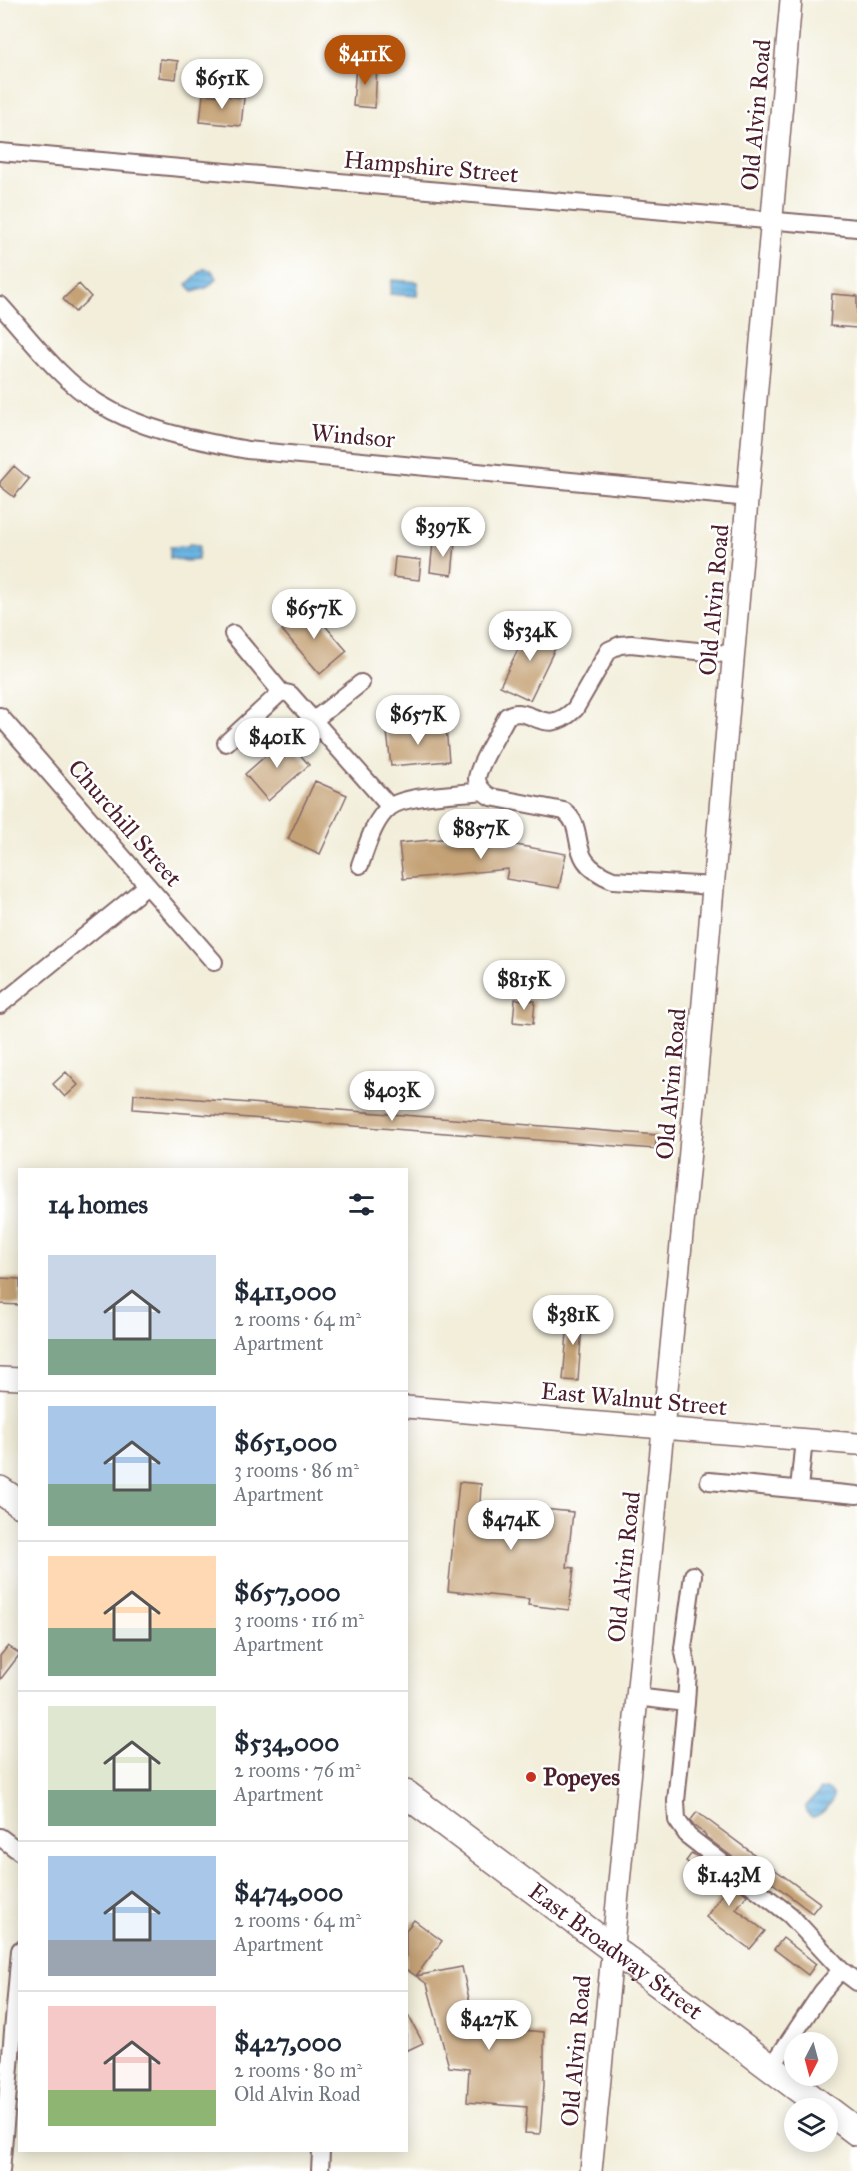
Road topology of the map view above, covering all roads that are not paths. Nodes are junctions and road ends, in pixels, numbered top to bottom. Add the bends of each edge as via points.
1 (791, 0) edge
2 (0, 152) edge
3 (772, 221) junction
4 (857, 228) edge
5 (0, 305) edge
6 (749, 498) junction
7 (233, 634) dead end
8 (735, 655) junction
9 (361, 683) dead end
10 (281, 692) junction
11 (0, 716) edge
12 (314, 720) junction
13 (226, 743) dead end
14 (482, 791) junction
15 (390, 807) junction
16 (360, 865) dead end
17 (147, 886) junction
18 (714, 886) junction
19 (214, 962) dead end
20 (0, 1005) edge
21 (0, 1378) edge
22 (18, 1379) edge
23 (408, 1407) edge
24 (664, 1427) junction
25 (804, 1439) junction
26 (857, 1444) edge
27 (709, 1481) dead end
28 (799, 1489) junction
29 (0, 1490) edge
30 (857, 1495) edge
31 (18, 1503) edge
32 (693, 1575) dead end
33 (636, 1697) junction
34 (686, 1702) junction
35 (408, 1796) edge
36 (0, 1837) edge
37 (18, 1850) edge
38 (612, 1949) junction
39 (840, 1970) junction
40 (18, 1973) edge
41 (857, 1982) edge
42 (771, 2068) junction
43 (811, 2098) edge
44 (838, 2118) edge
45 (857, 2132) edge
46 (321, 2152) edge
47 (1, 2171) edge
48 (320, 2171) edge
49 (591, 2171) edge

1 - 3 street, Old Alvin Road
2 - 3 street, Hampshire Street
3 - 4 street, Hampshire Street
3 - 6 street, Old Alvin Road
5 - 6 street, Windsor via 63,375 97,403 151,428 191,439 247,450
6 - 8 street, Old Alvin Road
7 - 10 street
8 - 14 street via 631,644 609,650 569,715 550,723 521,713 507,716 479,770 477,780
8 - 18 street, Old Alvin Road
9 - 12 street
10 - 12 street via 290,694
10 - 13 street
11 - 17 street, Churchill Street
12 - 15 street
14 - 15 street via 406,800
14 - 18 street via 491,797 564,811 573,823 587,865 613,880
15 - 16 street via 378,822
17 - 19 street, Churchill Street
17 - 20 street
18 - 24 street, Old Alvin Road
21 - 22 street
23 - 24 street, East Walnut Street
24 - 25 street, East Walnut Street
24 - 33 street, Old Alvin Road
25 - 26 street, East Walnut Street
25 - 28 street
27 - 28 street
28 - 30 street
29 - 31 main road
32 - 34 street via 682,1648 688,1671
33 - 34 street
33 - 38 street, Old Alvin Road
34 - 39 street via 677,1820 688,1836 790,1915
35 - 38 main road, East Broadway Street
36 - 37 street
38 - 42 main road, East Broadway Street
38 - 49 street, Old Alvin Road
39 - 41 street
39 - 42 street
40 - 47 street
42 - 43 main road, East Broadway Street
44 - 45 main road, East Broadway Street
46 - 48 street

